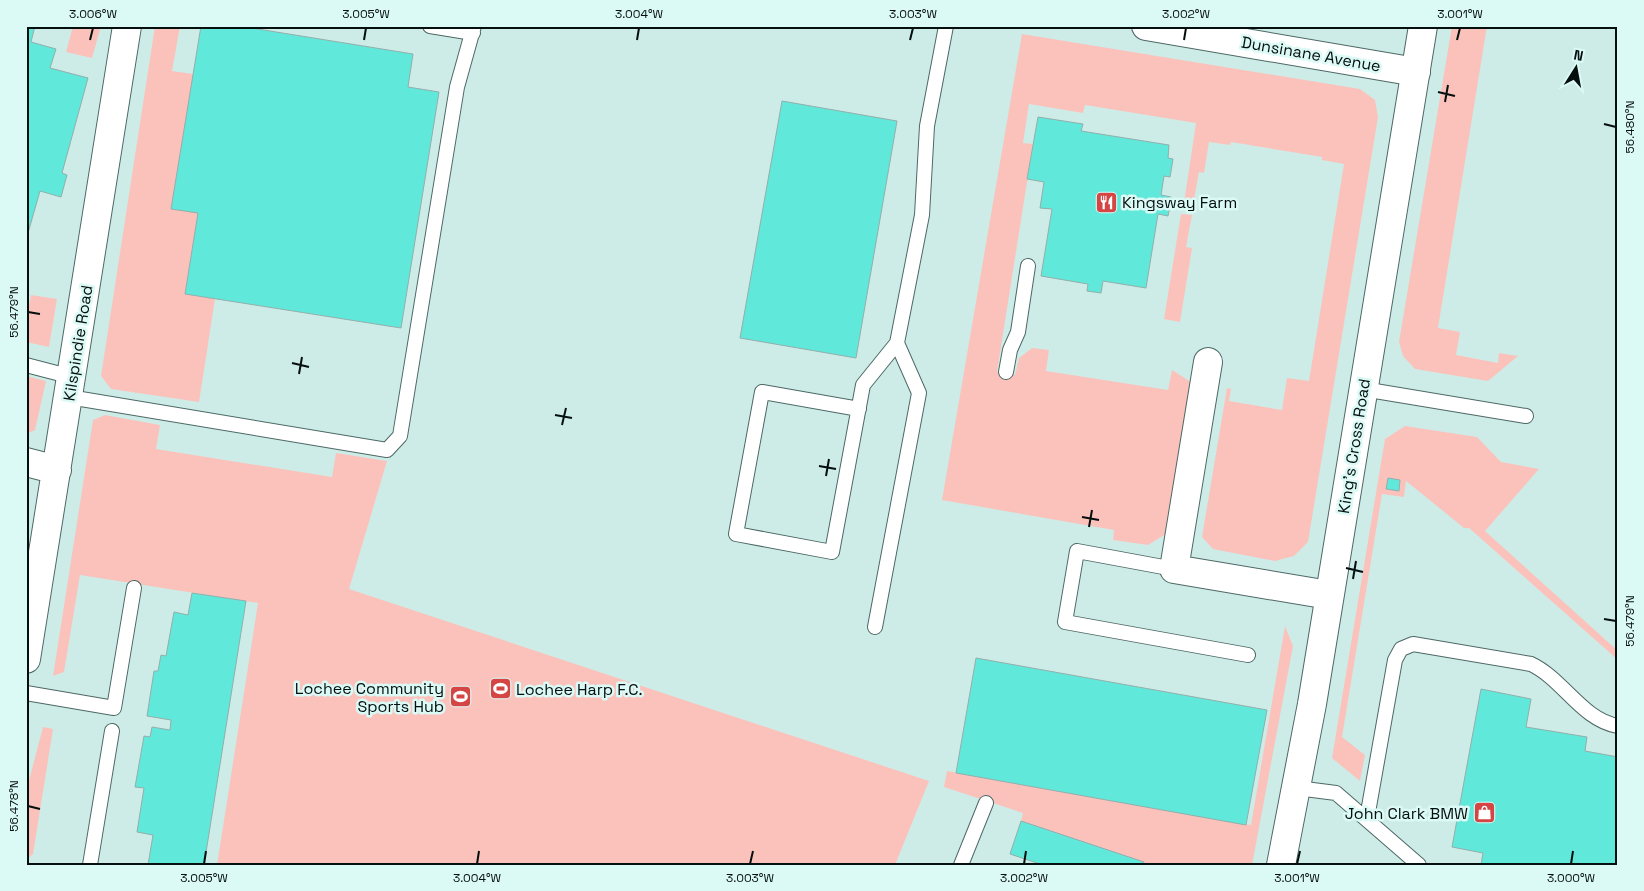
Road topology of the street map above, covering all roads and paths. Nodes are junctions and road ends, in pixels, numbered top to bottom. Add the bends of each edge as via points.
1 (128, 26) edge
2 (430, 26) edge
3 (946, 26) edge
4 (1146, 26) edge
5 (1423, 26) edge
6 (473, 30) edge
7 (1245, 34) edge
8 (1416, 72) junction
9 (1028, 266) dead end
10 (897, 343) junction
11 (1208, 362) dead end
12 (26, 365) edge
13 (1006, 372) dead end
14 (71, 387) junction
15 (1363, 389) junction
16 (859, 409) junction
17 (1526, 416) dead end
18 (26, 462) edge
19 (57, 470) junction
20 (1174, 569) junction
21 (134, 588) dead end
22 (1330, 595) junction
23 (875, 628) dead end
24 (1248, 655) dead end
25 (26, 659) edge
26 (26, 693) edge
27 (1618, 726) edge
28 (112, 731) dead end
29 (1297, 788) junction
30 (986, 803) dead end
31 (1367, 818) junction
32 (90, 865) edge
33 (961, 865) edge
34 (1281, 865) edge
35 (1419, 865) edge

1 - 14 street, Kilspindie Road
2 - 6 lane
3 - 10 lane via 927,126 922,215
4 - 7 street, Dunsinane Avenue
5 - 8 street, King's Cross Road
6 - 14 lane via 458,87 400,436 387,450
7 - 8 street, Dunsinane Avenue
8 - 15 street, King's Cross Road
9 - 13 lane via 1018,332
10 - 16 lane via 863,384
10 - 23 lane via 919,393
11 - 20 street
12 - 14 lane
14 - 19 street, Kilspindie Road
15 - 17 lane
15 - 22 street, King's Cross Road
16 - 16 lane via 832,552 736,534 762,392
18 - 19 street
19 - 25 street, Kilspindie Road
20 - 22 street
20 - 24 lane via 1077,551 1065,622
21 - 26 lane via 114,708
22 - 29 street, King's Cross Road
27 - 31 lane via 1597,718 1545,670 1532,664 1413,644 1401,649 1395,660
28 - 32 lane
29 - 31 lane via 1336,793
29 - 34 street, King's Cross Road
30 - 33 lane
31 - 35 lane

